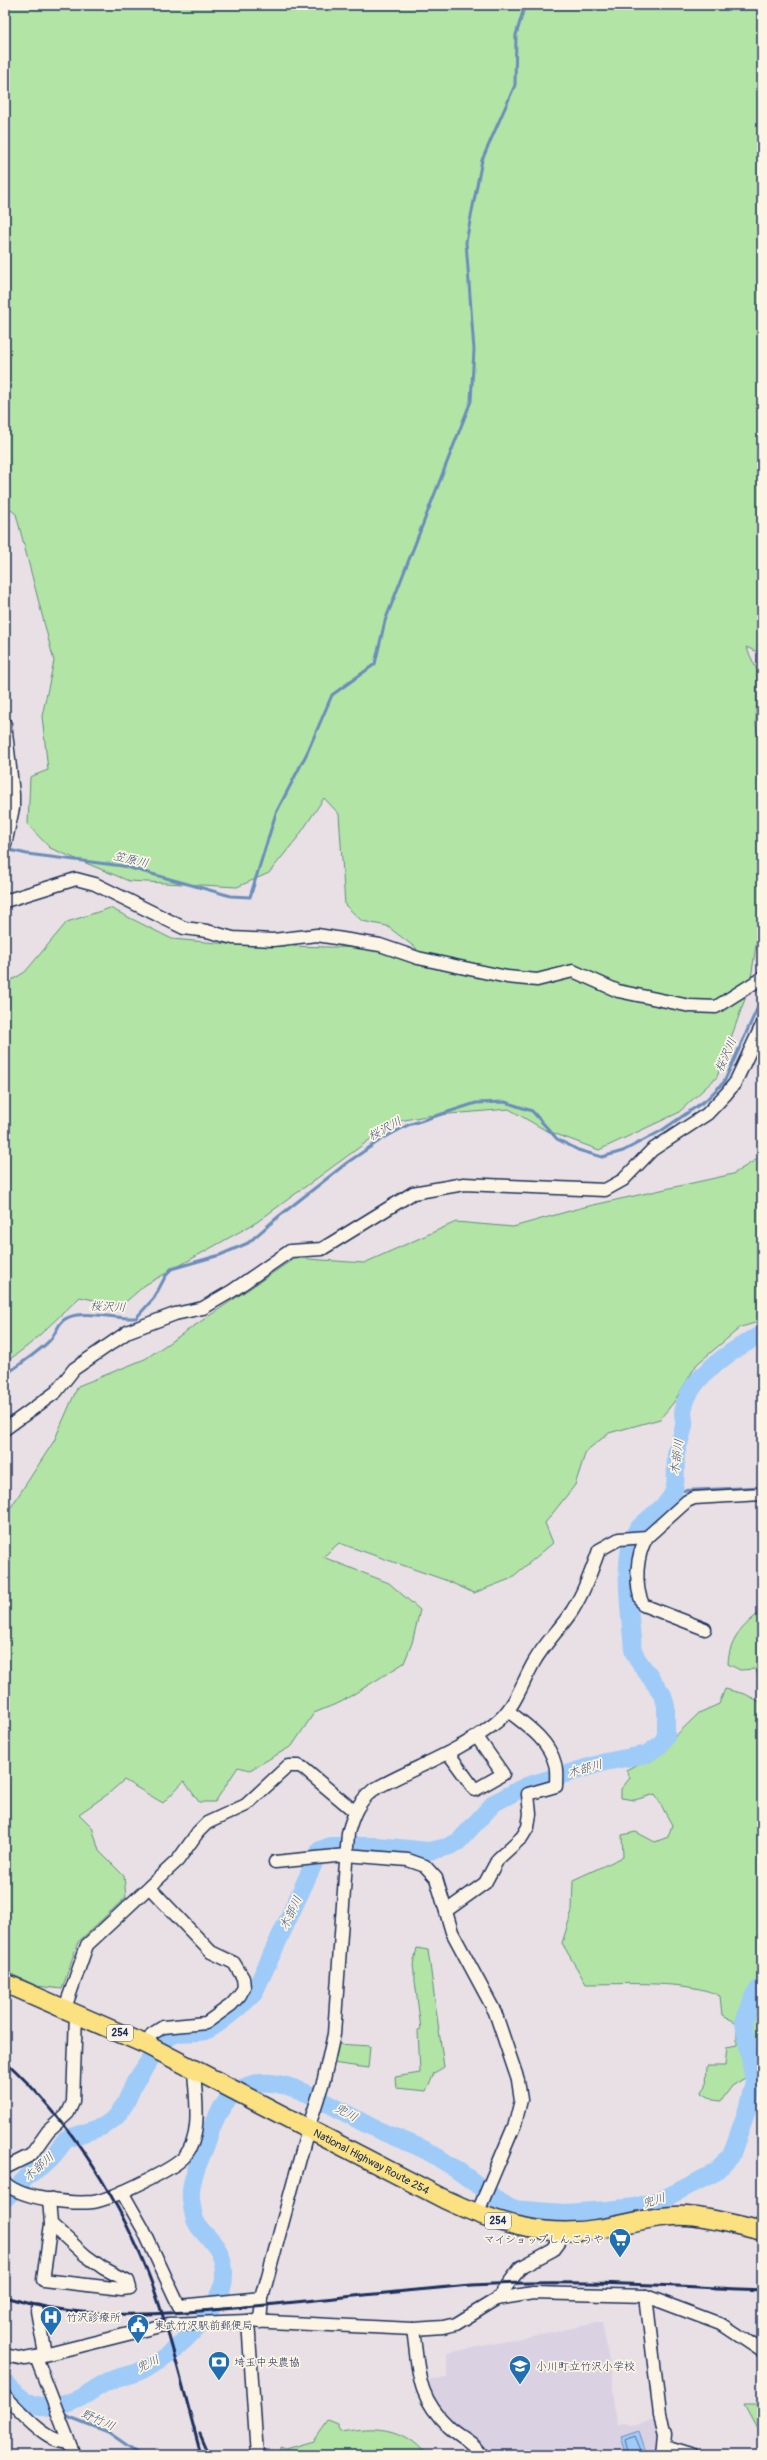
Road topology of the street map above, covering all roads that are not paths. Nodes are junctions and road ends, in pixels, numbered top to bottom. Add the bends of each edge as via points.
1 (5, 724) edge
2 (5, 845) edge
3 (5, 901) edge
4 (762, 978) edge
5 (762, 1025) edge
6 (5, 1429) edge
7 (762, 1494) edge
8 (647, 1537) junction
9 (705, 1629) dead end
10 (508, 1711) junction
11 (477, 1737) junction
12 (449, 1754) junction
13 (354, 1811) junction
14 (346, 1855) junction
15 (275, 1862) dead end
16 (150, 1888) junction
17 (446, 1911) junction
18 (5, 1984) edge
19 (71, 2011) junction
20 (147, 2045) junction
21 (194, 2070) junction
22 (308, 2129) junction
23 (5, 2168) edge
24 (6, 2184) edge
25 (122, 2192) junction
26 (49, 2199) junction
27 (477, 2214) junction
28 (51, 2224) junction
29 (762, 2231) edge
30 (562, 2233) junction
31 (646, 2296) junction
32 (262, 2298) junction
33 (497, 2299) junction
34 (37, 2311) dead end
35 (254, 2322) junction
36 (413, 2329) junction
37 (762, 2351) edge
38 (5, 2355) edge
39 (41, 2355) junction
40 (5, 2396) edge
41 (67, 2441) junction
42 (664, 2451) edge
43 (74, 2455) edge
44 (257, 2455) edge
45 (482, 2455) edge
46 (691, 2455) edge

1 - 2 street via 13,801
3 - 4 street via 76,879 95,884 184,928 233,938 273,940 317,935 380,945 418,958 537,980 573,971 618,992 690,1006 716,1007
5 - 6 street via 735,1083 707,1114 652,1150 623,1180 605,1190 464,1184 413,1193 322,1249 290,1251 251,1276 232,1292 203,1308 175,1314 129,1331 74,1369 56,1392
7 - 8 street via 694,1498 687,1501
8 - 9 street via 641,1546 638,1560 643,1605
8 - 10 street via 619,1539 599,1550 586,1587 572,1611 534,1661 516,1701
10 - 11 street
10 - 17 street via 537,1733 548,1748 556,1764 556,1786 528,1794 530,1814 528,1827 522,1837 498,1860 485,1883
11 - 12 street
11 - 12 street via 503,1774 475,1790
12 - 13 street via 373,1790
13 - 14 street
13 - 16 street via 303,1768 288,1766 246,1805 207,1823 178,1860
14 - 15 street
14 - 17 street via 421,1863 436,1878
14 - 22 street via 334,2034 324,2079
16 - 19 street via 87,1945
16 - 20 street via 211,1952 234,1962 243,1978 244,1987 231,2005 206,2023 163,2027 152,2034
17 - 27 street via 460,1949 494,2012 518,2080 521,2100 515,2124
18 - 19 highway, National Highway Route 254 / 254
19 - 20 highway, National Highway Route 254 / 254
19 - 23 street via 73,2102 68,2113 48,2131 32,2155
20 - 21 highway, National Highway Route 254 / 254
21 - 22 highway, National Highway Route 254 / 254
21 - 25 street via 196,2134 186,2155 177,2164
22 - 27 highway, National Highway Route 254 / 254
22 - 32 street
24 - 26 street via 19,2193
25 - 26 street via 92,2202
25 - 32 street via 143,2229 179,2306
26 - 28 street
27 - 30 highway, National Highway Route 254 / 254 via 508,2225
28 - 28 street via 43,2280 130,2288 128,2281 91,2259
29 - 30 highway, National Highway Route 254 / 254 via 687,2216 669,2216
30 - 33 street via 553,2250 521,2267
31 - 33 street via 533,2293
31 - 37 street via 723,2325
31 - 42 street
32 - 35 street
33 - 36 street via 456,2324
34 - 39 street
35 - 36 street
35 - 39 street via 187,2323 152,2327
35 - 44 street
36 - 45 street via 421,2388 425,2399 442,2420 473,2444
38 - 39 street via 24,2359
39 - 41 street via 49,2395
40 - 41 street via 55,2440
41 - 43 street
42 - 46 street

